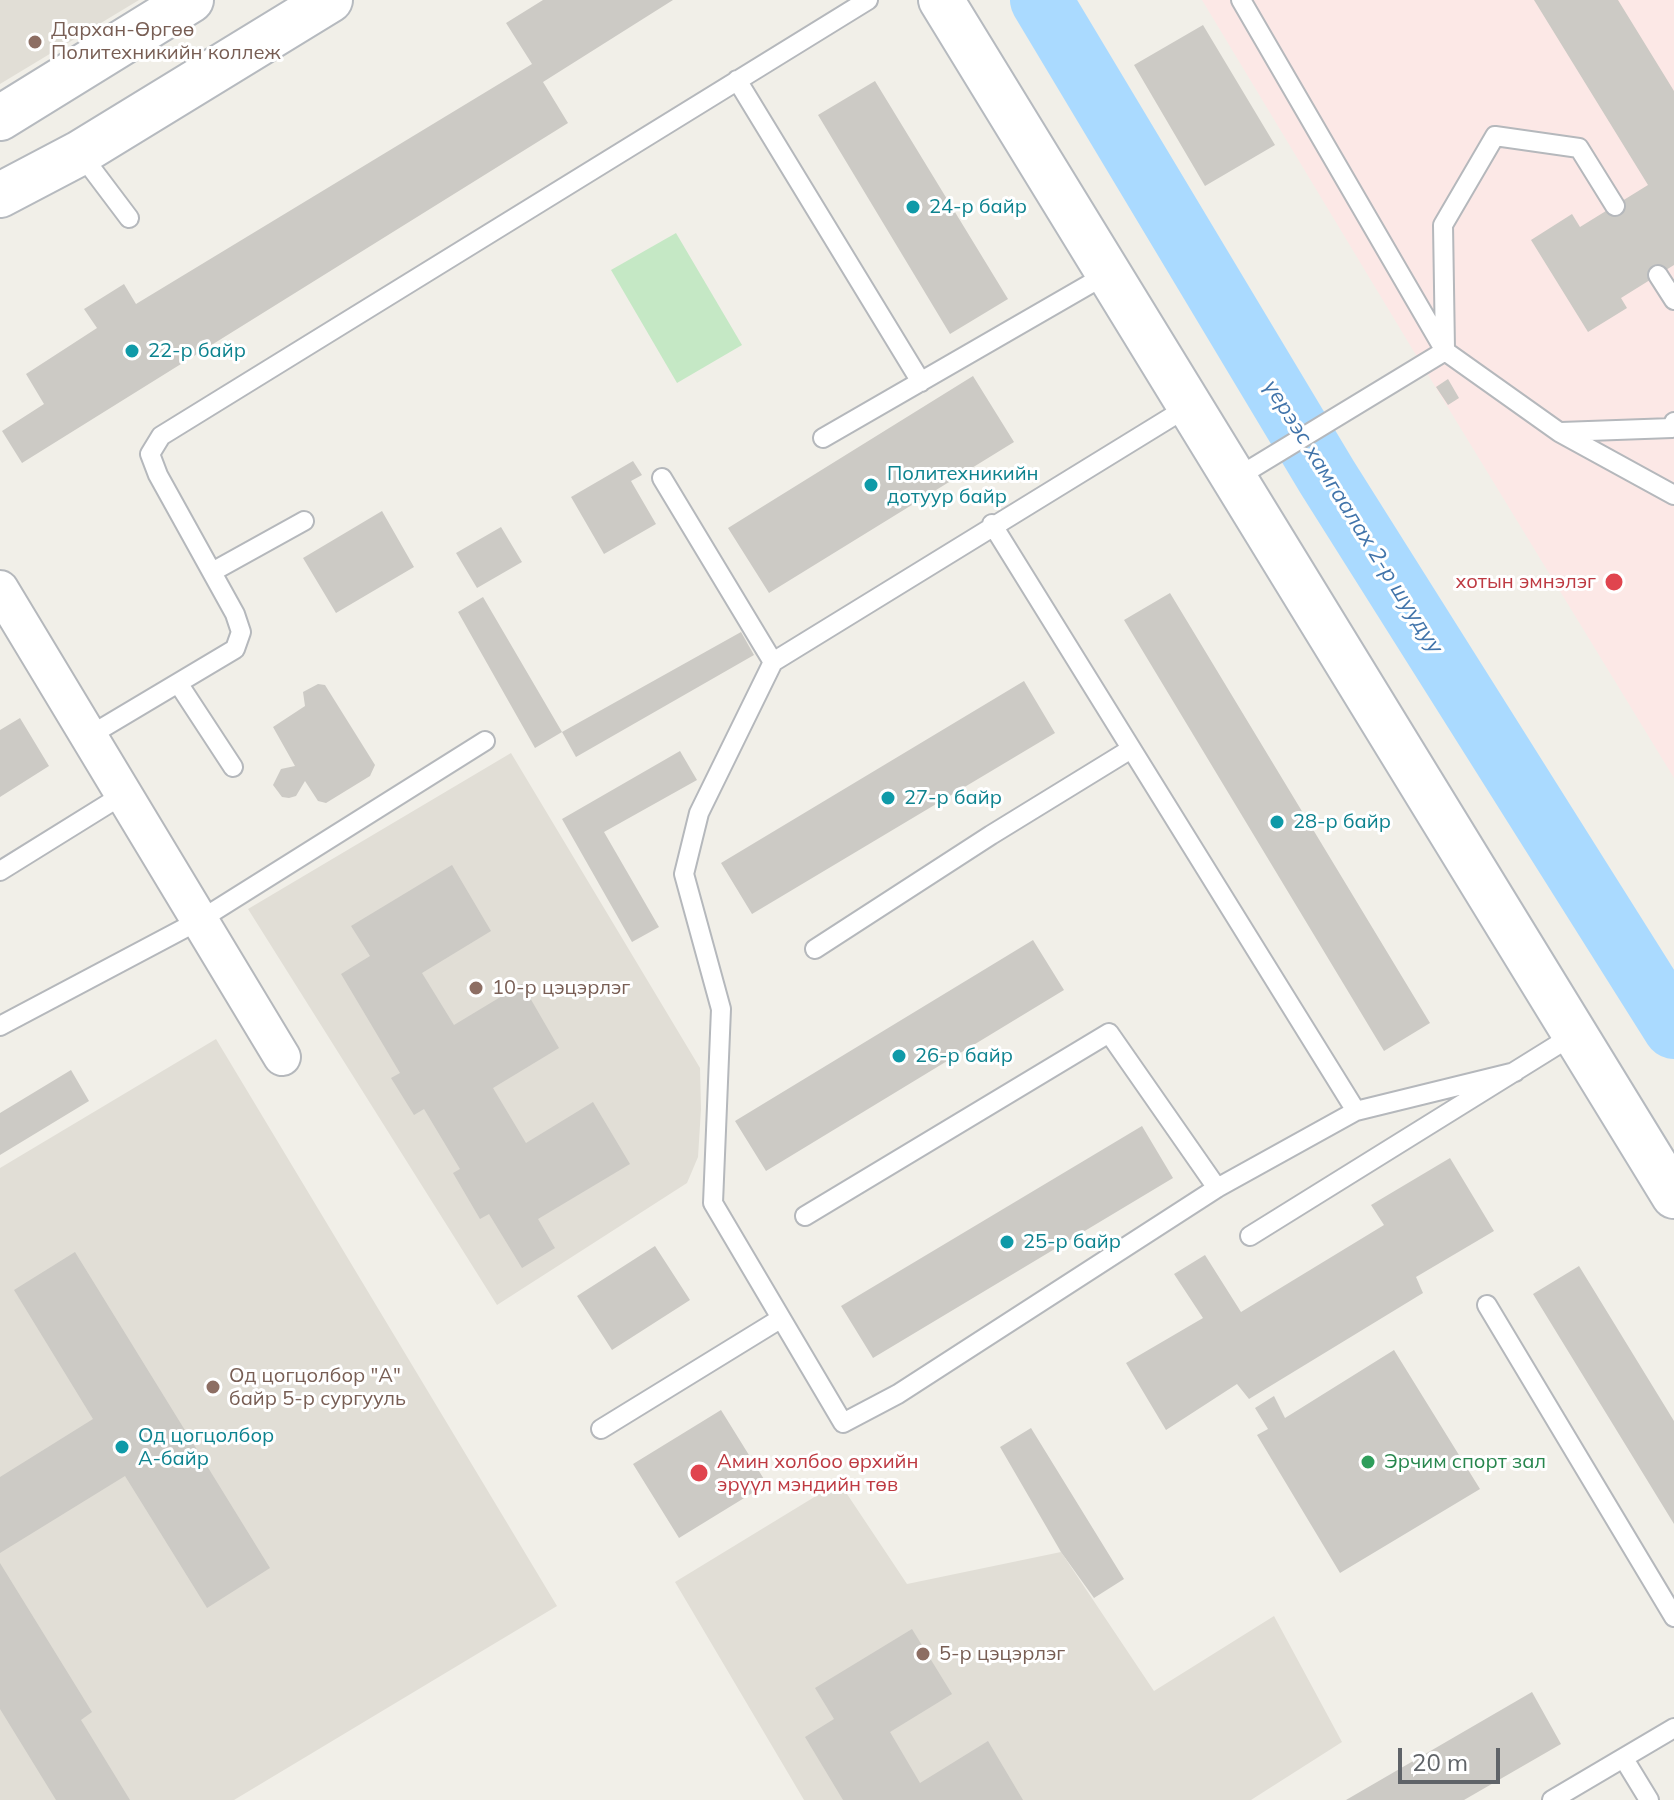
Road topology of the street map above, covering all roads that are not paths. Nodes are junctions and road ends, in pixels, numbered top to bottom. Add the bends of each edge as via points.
1 (191, 0) edge
2 (330, 0) edge
3 (868, 0) edge
4 (941, 0) edge
5 (1241, 0) edge
6 (737, 80) junction
7 (0, 118) edge
8 (80, 153) junction
9 (0, 195) edge
10 (1615, 206) dead end
11 (129, 218) dead end
12 (1109, 273) junction
13 (1658, 275) dead end
14 (1674, 300) edge
15 (1445, 351) junction
16 (921, 382) junction
17 (1191, 405) junction
18 (1674, 422) edge
19 (1559, 432) junction
20 (823, 438) dead end
21 (1254, 468) junction
22 (662, 478) dead end
23 (1674, 495) edge
24 (304, 521) dead end
25 (992, 524) junction
26 (212, 572) junction
27 (0, 589) edge
28 (773, 662) junction
29 (178, 683) junction
30 (89, 736) junction
31 (485, 741) dead end
32 (1131, 749) junction
33 (233, 767) dead end
34 (124, 794) junction
35 (0, 871) edge
36 (200, 920) junction
37 (815, 949) dead end
38 (0, 1026) edge
39 (1575, 1034) junction
40 (282, 1057) dead end
41 (1515, 1072) junction
42 (1356, 1111) junction
43 (1217, 1188) junction
44 (1674, 1196) edge
45 (805, 1216) dead end
46 (1250, 1236) dead end
47 (1487, 1305) dead end
48 (780, 1319) junction
49 (601, 1429) dead end
50 (1674, 1617) edge
51 (1674, 1728) edge
52 (1624, 1759) junction
53 (1552, 1800) edge
54 (1649, 1800) edge

1 - 7 main road
2 - 8 main road
3 - 6 lane
4 - 12 main road
5 - 15 lane
6 - 16 lane
6 - 26 lane via 161,436 150,454
8 - 9 main road
8 - 11 lane
10 - 15 lane via 1579,148 1495,136 1443,225
12 - 16 lane
12 - 17 main road
13 - 14 lane
15 - 19 lane
15 - 21 lane
16 - 20 lane
17 - 21 main road
17 - 25 lane
18 - 19 lane via 1672,428
19 - 23 lane
21 - 39 main road
22 - 28 lane
24 - 26 lane
25 - 28 lane
25 - 32 lane
26 - 29 lane via 241,632 235,649
27 - 30 street
28 - 48 lane via 699,813 684,874 721,1009 713,1203
29 - 30 lane
29 - 33 lane
30 - 34 street
31 - 36 lane
32 - 37 lane
32 - 42 lane
34 - 35 lane
34 - 36 street
36 - 38 lane
36 - 40 street
39 - 41 lane
39 - 44 main road
41 - 42 lane
41 - 46 lane
42 - 43 lane
43 - 45 lane via 1109,1033
43 - 48 lane via 898,1394 843,1423
47 - 50 lane
48 - 49 lane
51 - 52 lane
52 - 53 lane
52 - 54 lane

